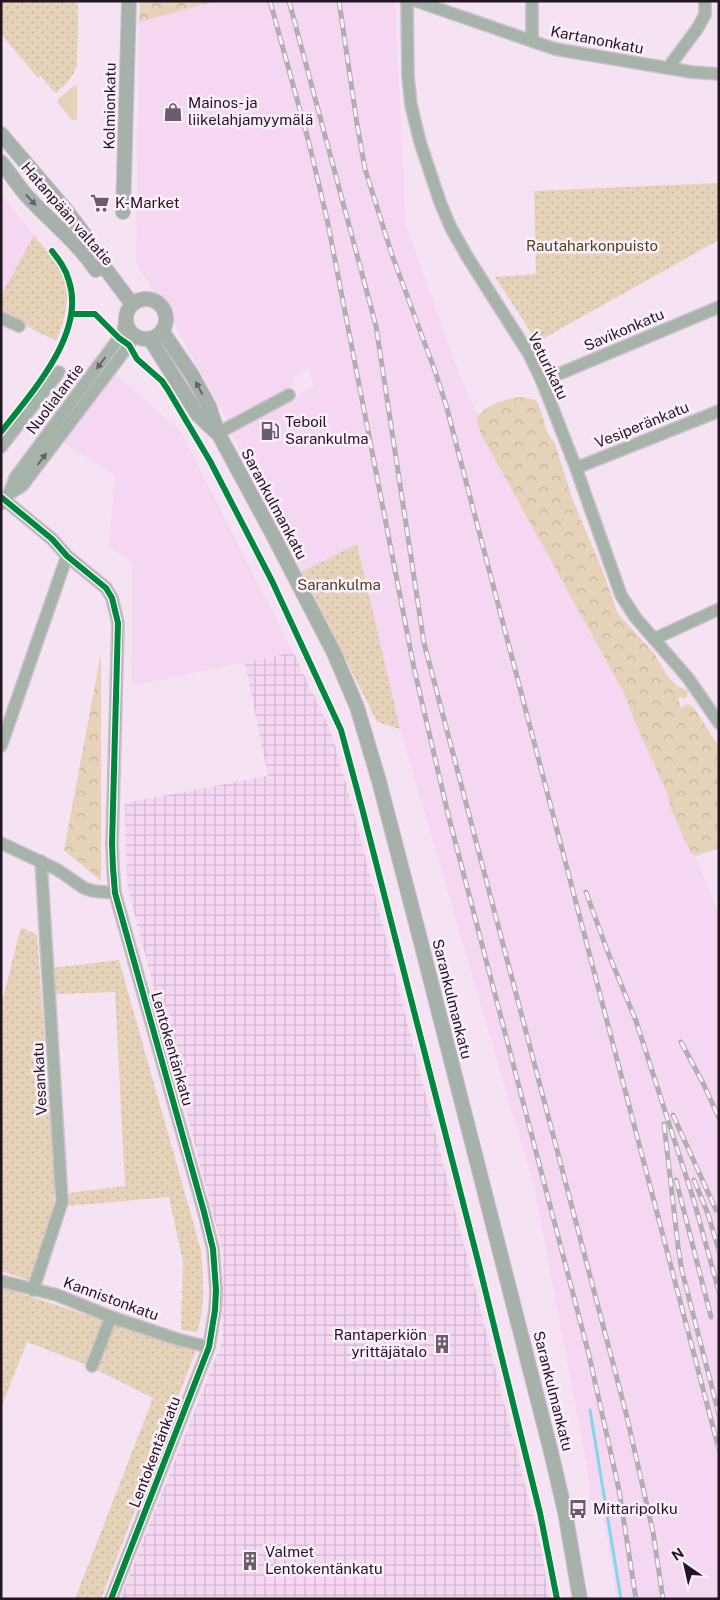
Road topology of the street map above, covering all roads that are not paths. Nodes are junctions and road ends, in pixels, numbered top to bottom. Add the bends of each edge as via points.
1 (129, 1) edge
2 (407, 1) edge
3 (416, 1) edge
4 (532, 1) edge
5 (705, 1) edge
6 (532, 42) junction
7 (668, 68) junction
8 (719, 74) edge
9 (1, 134) edge
10 (1, 162) edge
11 (123, 212) dead end
12 (719, 307) edge
13 (128, 313) junction
14 (1, 318) edge
15 (18, 326) dead end
16 (162, 332) junction
17 (133, 335) junction
18 (150, 339) junction
19 (59, 372) dead end
20 (542, 382) junction
21 (289, 395) dead end
22 (719, 410) edge
23 (218, 434) junction
24 (1, 447) edge
25 (576, 468) junction
26 (3, 501) edge
27 (67, 556) junction
28 (719, 609) edge
29 (654, 639) junction
30 (719, 723) edge
31 (1, 746) edge
32 (1, 843) edge
33 (41, 861) junction
34 (115, 893) junction
35 (1, 1281) edge
36 (33, 1290) junction
37 (111, 1317) junction
38 (209, 1347) junction
39 (92, 1366) dead end
40 (111, 1599) edge
41 (580, 1599) edge

1 - 11 main road, Kolmionkatu
2 - 20 street, Veturikatu via 411,105 440,202 451,228 529,354
3 - 6 street, Kartanonkatu
4 - 6 street
5 - 7 street via 705,15
6 - 7 street, Kartanonkatu via 555,49
7 - 8 street, Kartanonkatu
9 - 13 main road, Hatanpään valtatie via 80,228
10 -> 13 main road, Hatanpään valtatie via 26,195 89,260
12 - 20 street, Savikonkatu
13 - 16 main road via 139,300 154,300 164,310 166,318
13 - 17 main road via 128,329
13 -> 26 street, Nuolialantie via 120,338 15,478
14 - 15 street
16 - 18 main road
23 -> 16 main road, Sarankulmankatu via 209,406 192,375
17 - 18 main road
26 -> 17 street, Nuolialantie via 22,486 129,345
18 - 23 main road, Sarankulmankatu via 198,415
19 - 24 street
20 - 25 street, Veturikatu
21 - 23 street
22 - 25 street, Vesiperänkatu
23 - 41 main road, Sarankulmankatu via 334,653 363,725 549,1443
25 - 29 street, Veturikatu via 621,595
26 - 27 street, Lentokentänkatu via 52,538
27 - 31 street
27 - 34 street, Lentokentänkatu via 106,588 118,623 112,844
28 - 29 street
29 - 30 street, Veturikatu via 688,678
32 - 33 street
33 - 34 street via 84,888
33 - 36 street, Vesankatu via 62,1202
34 - 38 street, Lentokentänkatu via 213,1248 216,1290
35 - 36 street, Kannistonkatu
36 - 37 street, Kannistonkatu via 57,1295
37 - 38 street, Kannistonkatu
37 - 39 street
38 - 40 street, Lentokentänkatu

